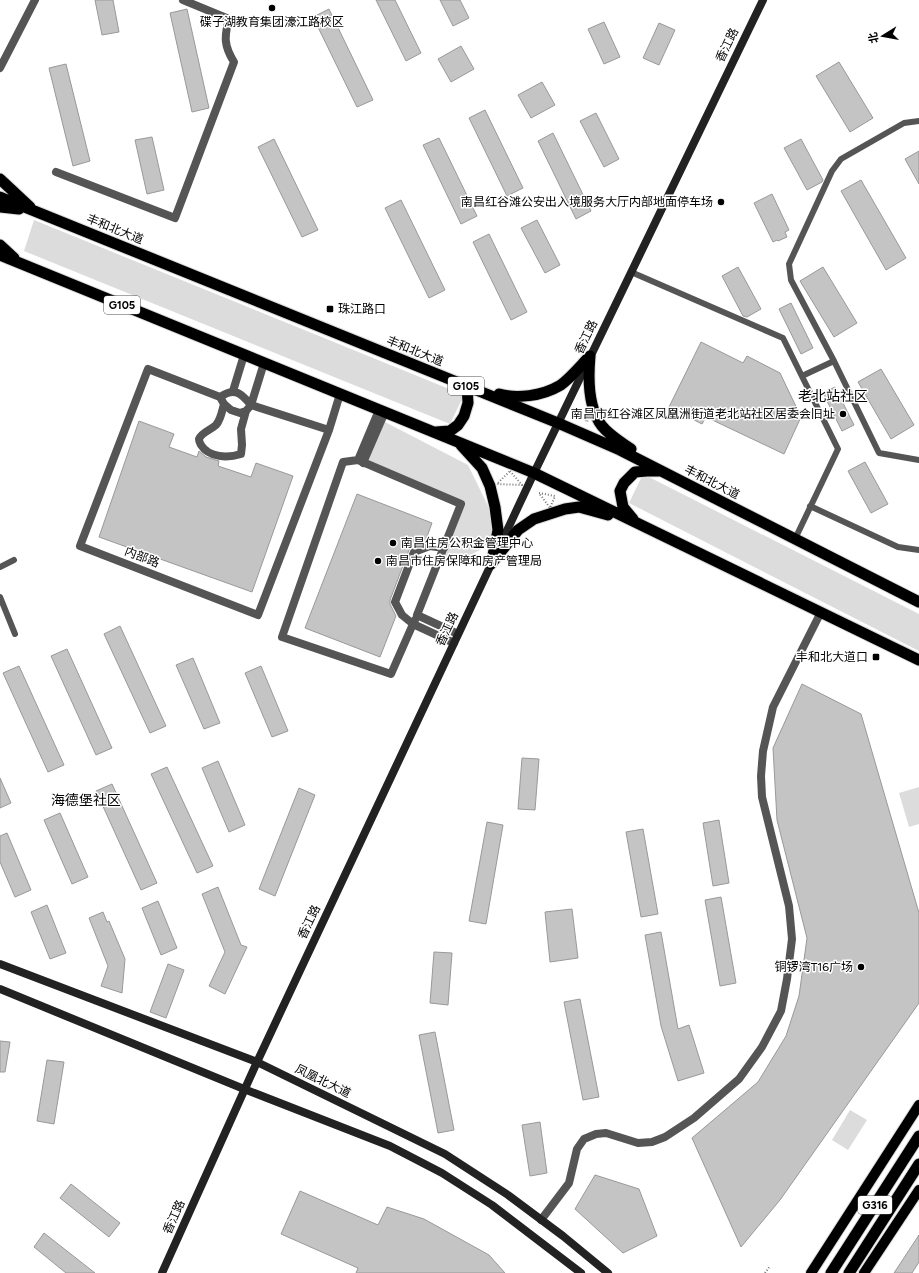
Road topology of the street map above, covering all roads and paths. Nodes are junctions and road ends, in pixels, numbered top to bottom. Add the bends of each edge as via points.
1 (35, 0) edge
2 (183, 0) edge
3 (763, 0) edge
4 (0, 68) edge
5 (919, 121) edge
6 (56, 172) dead end
7 (0, 179) edge
8 (0, 197) edge
9 (0, 207) edge
10 (35, 211) junction
11 (0, 245) edge
12 (0, 255) edge
13 (0, 260) edge
14 (21, 264) junction
15 (631, 272) junction
16 (244, 355) junction
17 (590, 356) junction
18 (834, 361) junction
19 (264, 363) junction
20 (802, 376) junction
21 (467, 386) junction
22 (233, 391) junction
23 (340, 394) junction
24 (222, 400) junction
25 (248, 408) junction
26 (382, 411) junction
27 (558, 423) junction
28 (329, 430) junction
29 (433, 432) junction
30 (460, 443) junction
31 (919, 460) edge
32 (361, 462) junction
33 (663, 471) junction
34 (534, 473) junction
35 (497, 484) joint
36 (539, 493) joint
37 (810, 506) junction
38 (636, 522) junction
39 (795, 539) junction
40 (444, 548) junction
41 (919, 550) edge
42 (14, 560) dead end
43 (491, 564) junction
44 (0, 567) edge
45 (0, 597) edge
46 (919, 602) edge
47 (821, 612) junction
48 (417, 615) junction
49 (413, 624) junction
50 (16, 634) dead end
51 (458, 634) junction
52 (454, 643) junction
53 (919, 660) edge
54 (0, 964) edge
55 (0, 989) edge
56 (257, 1062) junction
57 (244, 1089) junction
58 (919, 1105) edge
59 (919, 1136) edge
60 (919, 1164) edge
61 (919, 1190) edge
62 (542, 1220) junction
63 (770, 1266) dead end
64 (162, 1273) edge
65 (581, 1273) edge
66 (608, 1273) edge
67 (766, 1273) edge
68 (811, 1273) edge
69 (831, 1273) edge
70 (849, 1273) edge
71 (864, 1273) edge

1 - 4 street
2 - 6 street via 229,19 225,38 227,50 234,62 175,218
3 - 15 main road, 香江路
5 - 18 lane via 904,123 841,159 832,171 789,264 791,280
7 - 10 highway
8 - 10 highway, 丰和北大道 / G105
9 - 10 highway
10 - 21 highway, 丰和北大道 / G105
11 - 14 highway
12 - 14 highway, G105
13 - 14 highway
14 - 16 highway, G105
15 - 17 main road, 香江路
15 - 20 lane via 784,338
16 - 19 highway, G105
16 - 22 street
17 - 21 highway via 560,386 544,393 506,396
17 - 27 main road, 香江路
17 - 33 highway via 590,390 593,408 601,425
18 - 20 lane
18 - 31 lane via 879,453
19 - 23 highway, G105
19 - 25 street
20 - 37 lane via 838,449
21 - 27 highway, 丰和北大道 / G105
21 - 29 highway via 468,403 458,425 450,431
22 - 24 street via 226,393
22 - 25 street via 242,395
23 - 26 highway, G105
23 - 28 street, 内部路
24 - 25 street via 231,410 240,413
24 - 25 street via 221,414 216,424 199,439 204,449 211,454 228,457 241,454 241,429
24 - 28 street, 内部路 via 148,369 80,546 258,615
25 - 28 street
26 - 29 highway, G105
26 - 32 street
27 - 33 highway, 丰和北大道 / G105
27 - 34 main road, 香江路
29 - 30 highway, G105
30 - 34 highway, G105
30 - 43 highway via 482,468 490,486 498,530
32 - 40 street via 461,504
32 - 49 street via 343,462 282,637 391,674
33 - 38 highway via 635,472 624,483 620,491 623,507
33 - 39 highway, 丰和北大道 / G105
34 - 38 highway, G105
34 - 43 main road, 香江路
35 - 35 path via 510,484 522,485 510,471
36 - 36 path via 546,502 550,508 555,496
37 - 39 lane
37 - 41 lane via 898,548
38 - 43 highway via 579,507 566,508 534,519 518,530
38 - 47 highway, G105
39 - 46 highway, 丰和北大道 / G105
40 - 48 street
40 - 49 street via 430,546 414,552 395,602 402,615
42 - 44 lane
43 - 51 main road, 香江路
45 - 50 lane
47 - 53 highway, G105
47 - 62 street via 773,707 763,751 762,797 788,906 792,939 781,1011 762,1046 739,1079 694,1118 665,1137 652,1142 638,1142 606,1133 584,1139 577,1149 569,1183
48 - 49 street
48 - 51 street
49 - 52 street
51 - 52 main road, 香江路
52 - 56 main road, 香江路
54 - 56 main road, 凤凰北大道
55 - 57 main road
56 - 57 main road, 香江路
56 - 62 main road, 凤凰北大道 via 445,1154
57 - 64 main road, 香江路
57 - 65 main road via 390,1146 442,1173 492,1205
58 - 68 main road
59 - 69 highway, G316
60 - 70 highway, G316
61 - 71 main road
62 - 66 main road, 凤凰北大道
63 - 67 path

